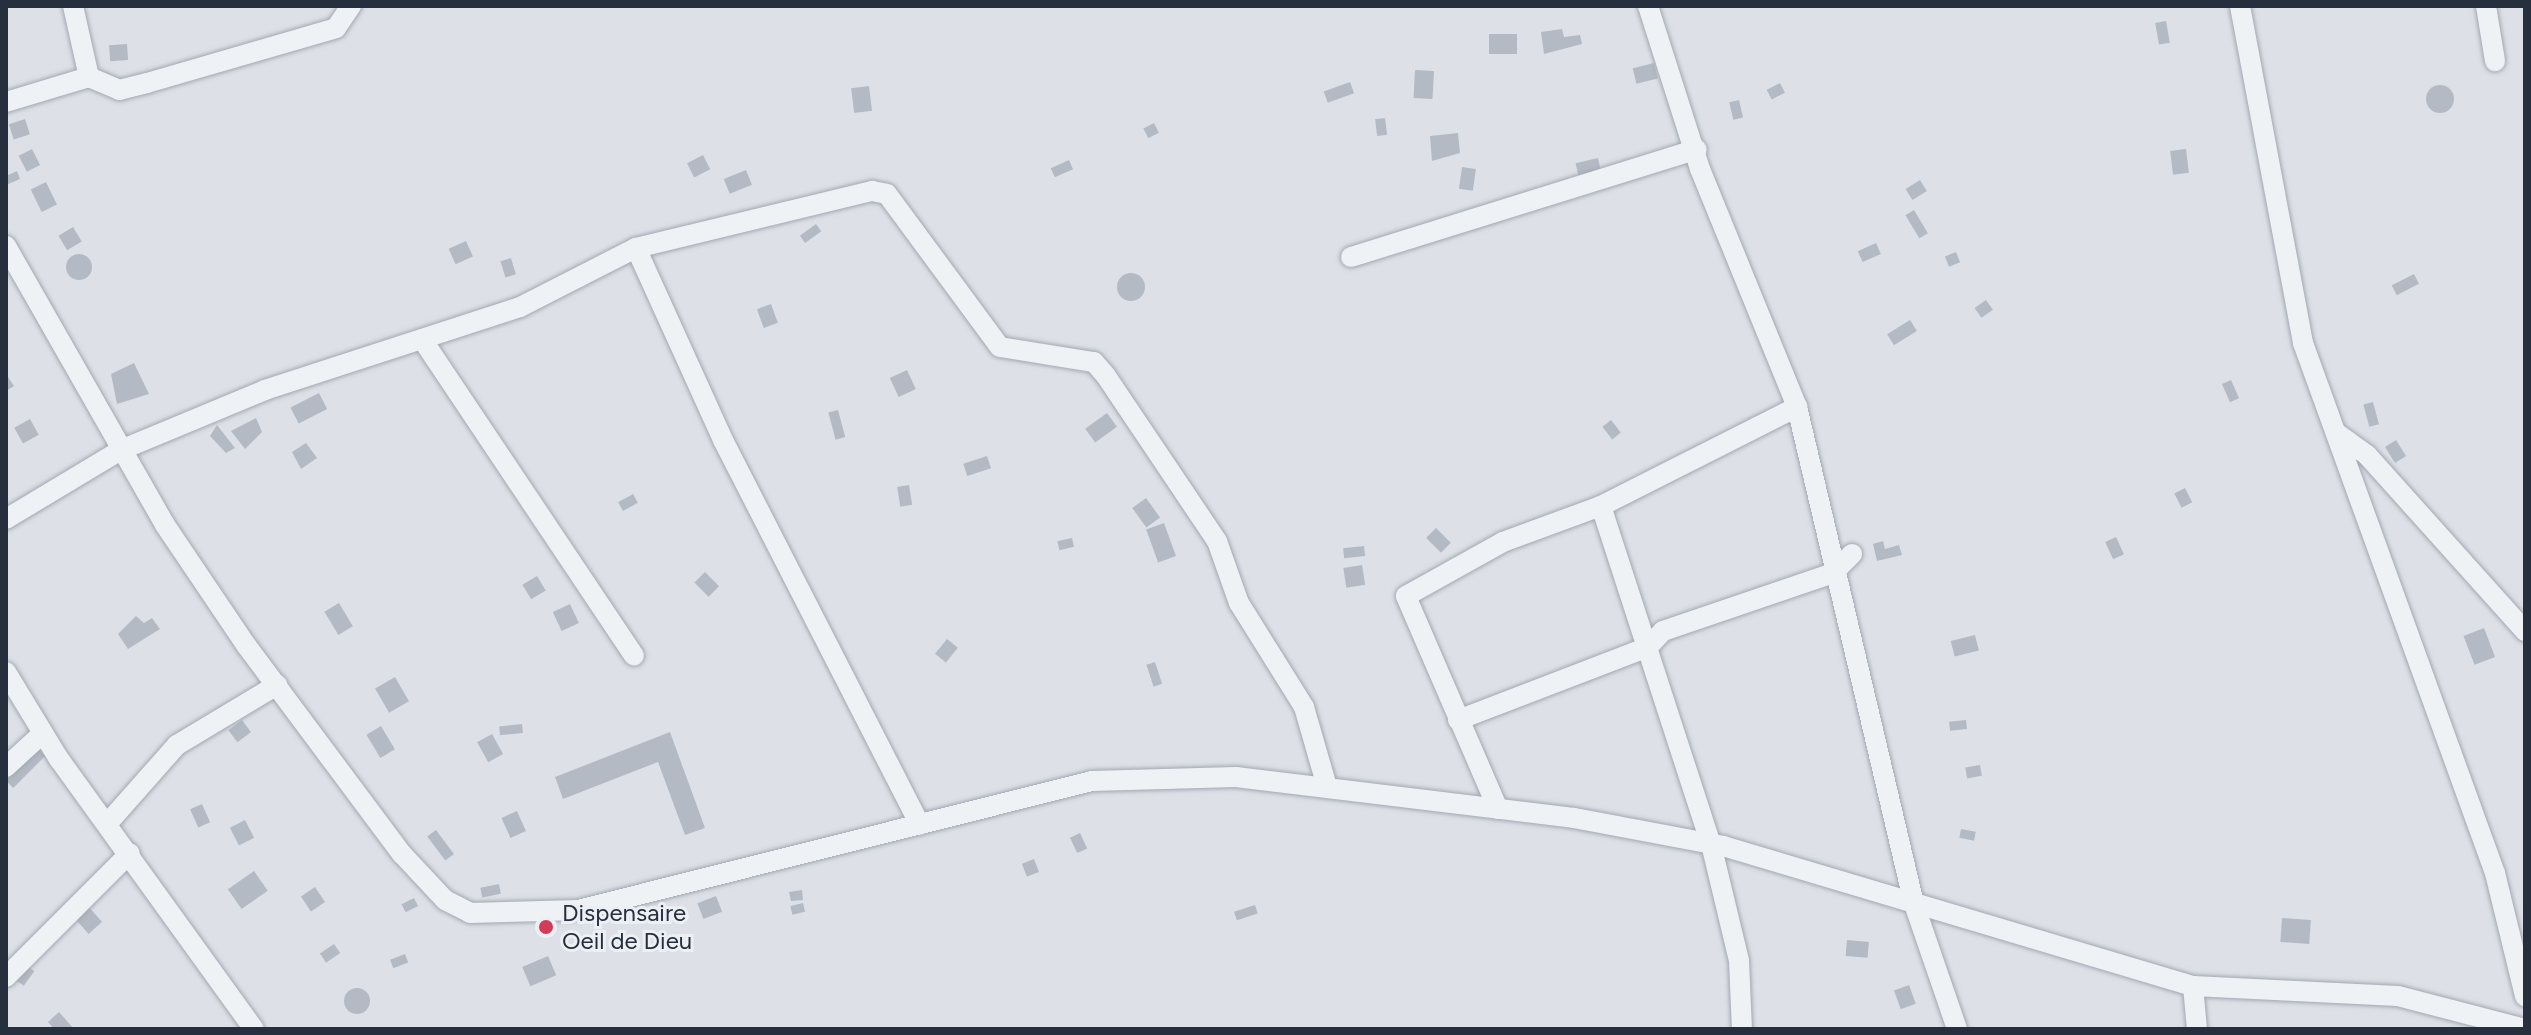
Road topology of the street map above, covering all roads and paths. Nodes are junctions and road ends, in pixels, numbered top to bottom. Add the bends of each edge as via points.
1 (73, 6) edge
2 (351, 6) edge
3 (1648, 6) edge
4 (2240, 6) edge
5 (2486, 6) edge
6 (2495, 61) dead end
7 (89, 77) junction
8 (6, 102) edge
9 (1697, 149) junction
10 (6, 246) edge
11 (636, 248) junction
12 (1351, 257) dead end
13 (422, 339) junction
14 (1797, 407) junction
15 (2338, 434) junction
16 (121, 450) junction
17 (1601, 506) junction
18 (6, 519) edge
19 (1852, 554) dead end
20 (1833, 573) junction
21 (2525, 631) edge
22 (1648, 647) junction
23 (634, 656) dead end
24 (6, 672) edge
25 (277, 685) junction
26 (1458, 720) junction
27 (43, 733) junction
28 (6, 767) edge
29 (1326, 783) junction
30 (1498, 809) junction
31 (107, 824) junction
32 (920, 825) junction
33 (1711, 844) junction
34 (130, 853) junction
35 (1914, 904) junction
36 (6, 977) edge
37 (2193, 986) junction
38 (2525, 996) edge
39 (254, 1029) edge
40 (1742, 1029) edge
41 (1957, 1029) edge
42 (2197, 1029) edge
43 (2525, 1029) edge

1 - 7 street
2 - 7 street via 336,28 147,83 119,90
3 - 9 street
4 - 15 street via 2303,343
5 - 6 street
7 - 8 street
9 - 12 street
9 - 14 street
10 - 16 street
11 - 13 street via 520,307
11 - 29 street via 732,220 872,191 887,194 1000,347 1094,362 1106,376 1217,541 1239,603 1304,707
11 - 32 street via 723,440
13 - 16 street via 265,390
13 - 23 street
14 - 17 street
14 - 20 street
15 - 21 street via 2367,455
15 - 38 street via 2378,562 2495,873
16 - 18 street
16 - 25 street
17 - 22 street
17 - 26 street via 1503,542 1406,596
19 - 20 street
20 - 22 street via 1663,631
20 - 35 street
22 - 26 street
22 - 33 street
24 - 27 street
25 - 31 street via 177,745
25 - 32 street via 402,854 445,900 470,913 578,910
26 - 30 street
27 - 28 street
27 - 31 street
29 - 30 street
29 - 32 street via 1236,777 1092,781
30 - 33 street
31 - 34 street
33 - 35 street
33 - 40 street via 1739,961
34 - 36 street
34 - 39 street
35 - 37 street
35 - 41 street
37 - 42 street
37 - 43 street via 2398,996

